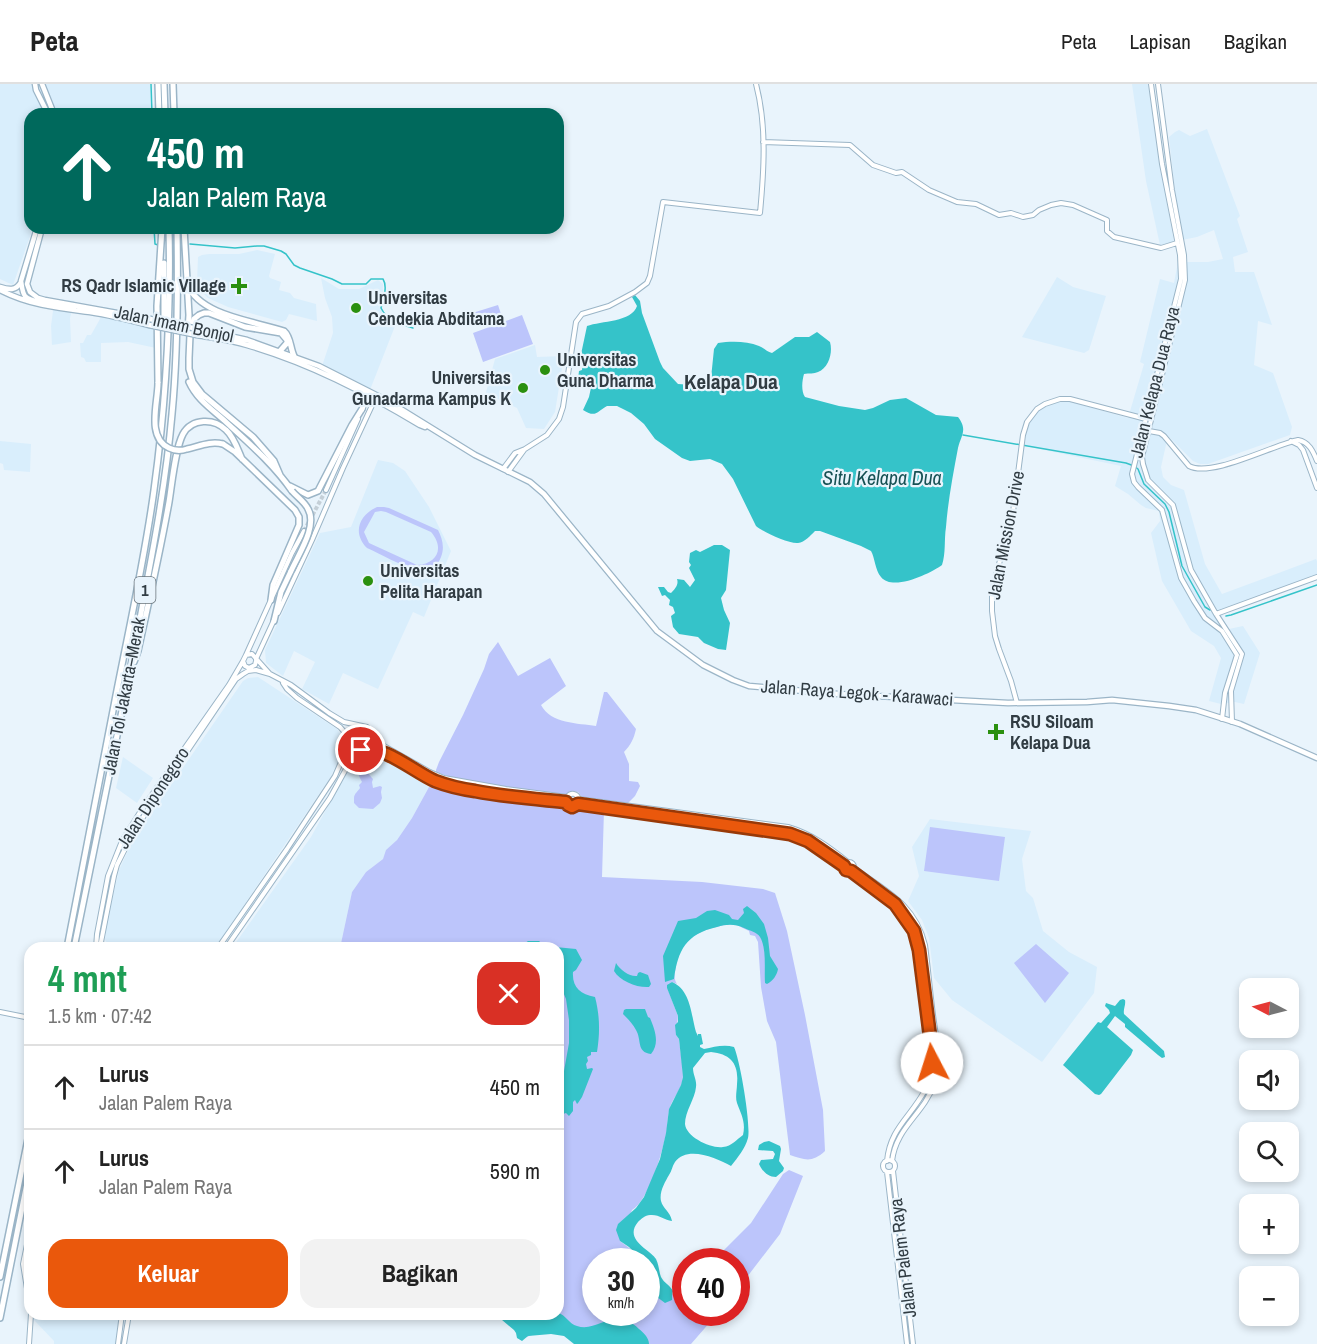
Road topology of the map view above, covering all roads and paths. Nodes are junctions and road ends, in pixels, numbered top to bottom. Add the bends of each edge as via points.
1 (35, 84) edge
2 (42, 84) edge
3 (158, 84) edge
4 (164, 84) edge
5 (173, 84) edge
6 (756, 84) edge
7 (1151, 84) edge
8 (1158, 84) edge
9 (45, 108) edge
10 (52, 108) edge
11 (159, 108) edge
12 (165, 108) edge
13 (174, 108) edge
14 (764, 142) junction
15 (35, 234) edge
16 (41, 234) edge
17 (162, 234) edge
18 (162, 234) edge
19 (169, 234) edge
20 (177, 234) edge
21 (184, 234) edge
22 (1179, 242) junction
23 (186, 279) junction
24 (21, 281) junction
25 (0, 289) edge
26 (90, 311) junction
27 (198, 332) junction
28 (289, 344) junction
29 (282, 352) junction
30 (294, 356) junction
31 (168, 360) junction
32 (369, 395) junction
33 (375, 397) junction
34 (362, 410) junction
35 (1146, 419) junction
36 (1149, 431) junction
37 (1291, 441) junction
38 (1136, 456) junction
39 (1142, 457) junction
40 (242, 459) junction
41 (1317, 461) edge
42 (506, 470) junction
43 (280, 475) junction
44 (288, 486) junction
45 (1317, 488) edge
46 (326, 490) tunnel mouth
47 (304, 531) tunnel mouth
48 (1317, 577) edge
49 (271, 600) junction
50 (1216, 614) junction
51 (274, 621) junction
52 (246, 655) junction
53 (1239, 655) junction
54 (256, 660) junction
55 (243, 661) junction
56 (237, 672) junction
57 (270, 674) junction
58 (128, 679) junction
59 (235, 681) junction
60 (282, 681) junction
61 (1228, 694) junction
62 (1017, 704) junction
63 (309, 706) junction
64 (323, 708) junction
65 (1222, 719) junction
66 (1232, 722) junction
67 (195, 734) junction
68 (370, 735) junction
69 (190, 748) junction
70 (361, 750) junction
71 (1317, 758) edge
72 (341, 777) junction
73 (326, 789) junction
74 (567, 799) junction
75 (579, 802) junction
76 (145, 814) junction
77 (136, 818) junction
78 (298, 843) junction
79 (287, 849) junction
80 (848, 862) junction
81 (844, 866) junction
82 (853, 869) junction
83 (250, 901) junction
84 (245, 921) junction
85 (68, 942) edge
86 (75, 942) edge
87 (96, 942) edge
88 (101, 942) edge
89 (223, 942) edge
90 (230, 942) edge
91 (0, 1012) edge
92 (24, 1017) edge
93 (24, 1159) edge
94 (889, 1161) junction
95 (893, 1171) junction
96 (887, 1172) junction
97 (24, 1198) edge
98 (0, 1277) edge
99 (0, 1318) edge
100 (31, 1320) edge
101 (121, 1320) edge
102 (128, 1320) edge
103 (28, 1344) edge
104 (118, 1344) edge
105 (124, 1344) edge
106 (907, 1344) edge
107 (913, 1344) edge

1 - 9 main road
2 - 10 main road
3 - 11 highway
4 - 12 highway
5 - 13 highway
6 - 14 street
7 - 22 street, Jalan Kelapa Dua Raya via 1162,164
8 - 22 street, Jalan Kelapa Dua Raya
14 - 22 street via 850,145 873,165 902,172 938,194 998,214 1023,217 1055,204 1068,204 1107,220 1107,231 1114,237 1161,248
14 - 42 street via 760,213 664,201 650,276 633,293 578,318 555,427 525,449
15 - 24 main road
16 - 26 main road, Jalan Imam Bonjol via 27,279 28,290 45,300
17 - 31 highway
18 - 40 highway, bridge via 157,306 158,437 170,449 212,442 224,444
19 - 31 highway, Jalan Tol Jakarta–Merak / 1
20 - 58 highway, Jalan Tol Jakarta–Merak / 1 via 172,415 152,560
21 - 23 highway
22 - 35 street, Jalan Kelapa Dua Raya via 1180,279
22 - 36 street, Jalan Kelapa Dua Raya via 1185,267 1184,290
23 - 28 highway via 203,304 284,331
23 - 43 highway via 187,373 191,387
24 - 25 main road via 15,289
24 - 26 main road via 27,297 36,301
25 - 26 main road, Jalan Imam Bonjol via 37,304
26 - 27 main road, Jalan Imam Bonjol, bridge
27 - 29 main road, Jalan Imam Bonjol via 247,340
27 - 32 main road, Jalan Imam Bonjol via 297,362
28 - 29 highway
28 - 30 highway
29 - 30 main road, Jalan Imam Bonjol
29 - 43 highway via 287,343 281,333 245,327 209,314 194,320 189,358 193,382 253,437 274,461
30 - 33 main road, Jalan Imam Bonjol
31 - 85 highway, Jalan Tol Jakarta–Merak / 1 via 145,547
32 - 33 main road, Jalan Imam Bonjol
32 - 34 street
33 - 42 main road, Jalan Raya Legok - Karawaci
33 - 51 street
34 - 44 highway via 318,490 309,495
34 - 46 street
35 - 38 street, Jalan Kelapa Dua Raya
35 - 62 street, Jalan Mission Drive via 1060,399 1037,409 1027,422 1013,513 992,595 995,636
36 - 37 street via 1160,433 1189,466 1201,470
36 - 39 street, Jalan Kelapa Dua Raya
37 - 41 street via 1306,443
37 - 45 street via 1303,450
38 - 39 street
38 - 53 street, Jalan Kelapa Dua Raya via 1134,482 1162,510 1181,578 1204,616 1222,631
39 - 50 street, Jalan Kelapa Dua Raya via 1148,480 1173,506 1191,570
40 - 49 highway via 298,517 299,525 273,585
40 - 58 highway via 230,434 216,424 198,422 184,432 138,651
42 - 62 main road, Jalan Raya Legok - Karawaci via 544,494 657,631 696,660 733,680 749,686 795,690
43 - 44 highway
44 - 51 highway, bridge via 310,511 311,522 281,592
47 - 49 street
48 - 50 street
49 - 52 street
50 - 53 street, Jalan Kelapa Dua Raya
51 - 54 street
52 - 54 street via 252,654
52 - 55 street
53 - 61 street
54 - 55 street via 249,668
54 - 57 street
55 - 56 street, Jalan Diponegoro
56 - 59 street
56 - 67 street, Jalan Diponegoro
57 - 59 street, Jalan Diponegoro via 248,671
57 - 60 street
58 - 86 highway, Jalan Tol Jakarta–Merak / 1
59 - 69 street, Jalan Diponegoro
60 - 63 street
60 - 64 street
61 - 65 street
61 - 66 street
62 - 65 main road, Jalan Raya Legok - Karawaci via 1112,700 1179,707
63 - 64 street
63 - 73 street via 347,735 348,746
64 - 68 street via 344,722 365,726
65 - 66 main road, Jalan Raya Legok - Karawaci
66 - 71 main road, Jalan Raya Legok - Karawaci
67 - 69 street
67 - 77 street, Jalan Diponegoro
68 - 70 street
68 - 74 street via 444,778
69 - 76 street, Jalan Diponegoro
70 - 72 street
70 - 74 street via 380,750 454,787 503,796
72 - 73 street
72 - 78 street
73 - 79 street
74 - 75 street via 572,807
74 - 75 street via 574,794
75 - 80 street via 788,828 817,839
75 - 81 street via 790,834 808,841
76 - 77 street
76 - 88 street, Jalan Diponegoro via 117,865
77 - 87 street, Jalan Diponegoro via 110,870
78 - 79 street
78 - 84 street
79 - 83 street
80 - 81 street
80 - 82 street
81 - 82 street via 846,870
82 - 94 street via 898,900 917,922 926,954 938,1051 934,1085 899,1137
83 - 84 street
83 - 89 street
84 - 90 street
91 - 92 street
93 - 98 highway
94 - 95 street via 895,1166
94 - 96 street via 884,1164
95 - 96 street
95 - 107 street, Jalan Palem Raya
96 - 106 street, Jalan Palem Raya
97 - 99 highway
100 - 103 street
101 - 104 street
102 - 105 street

